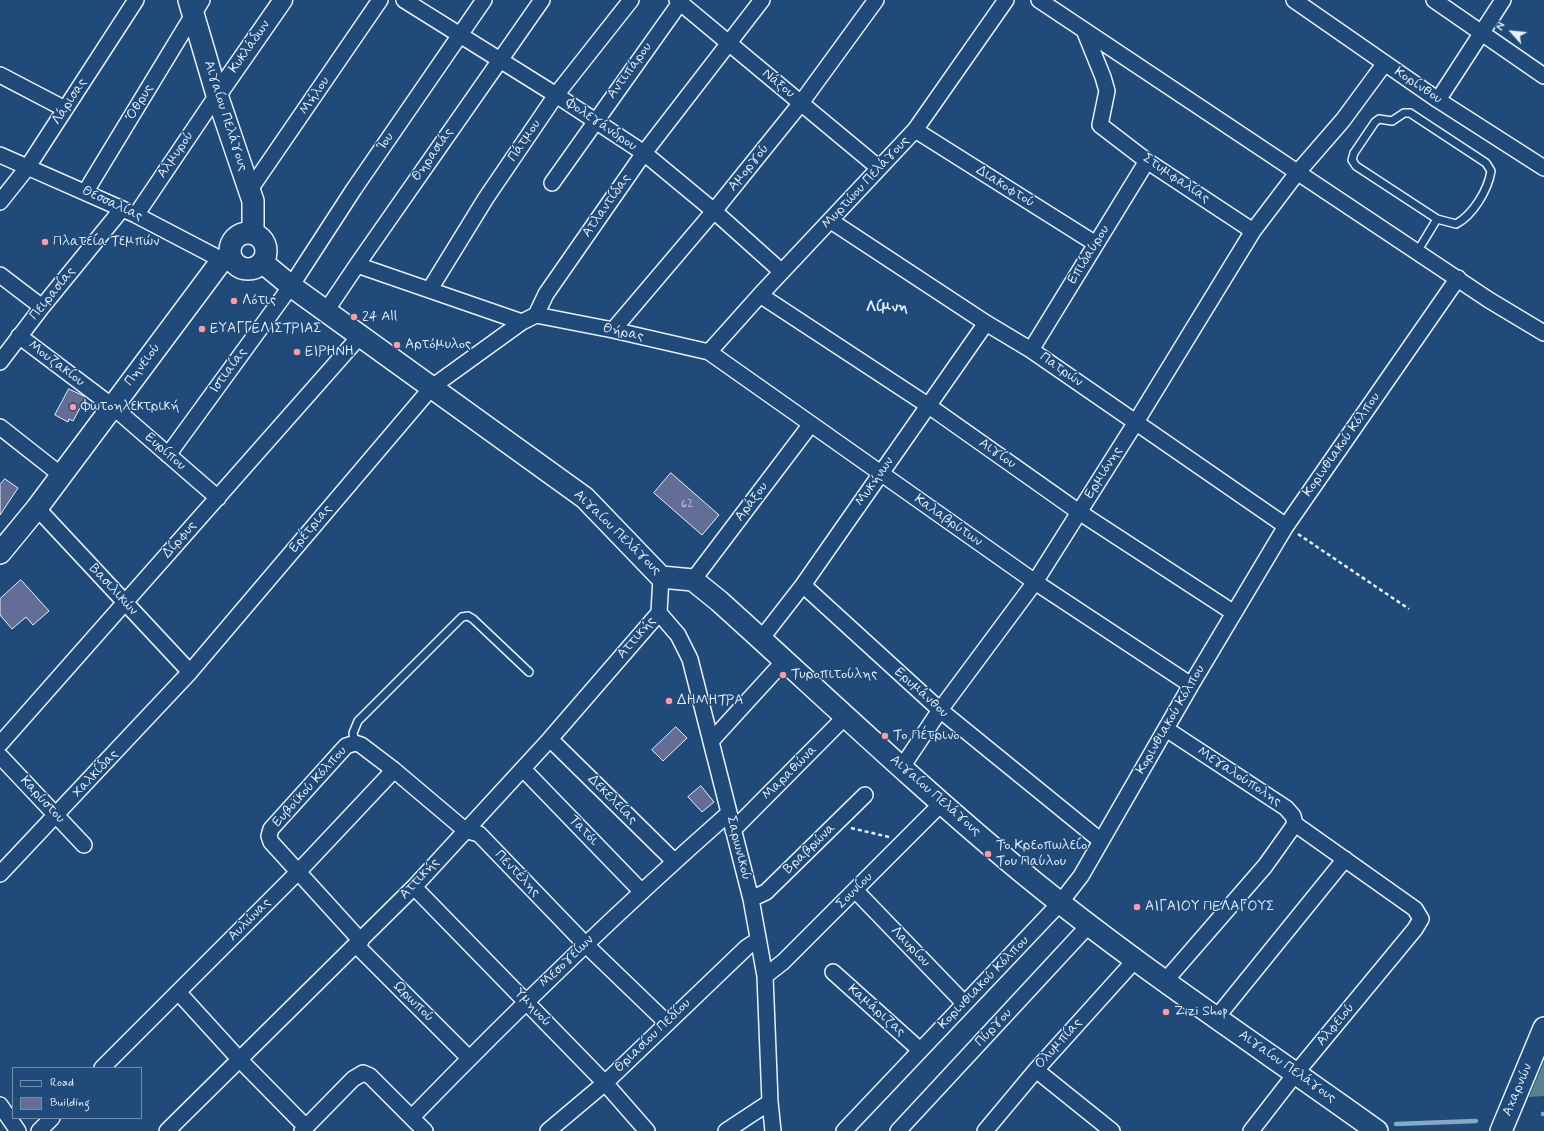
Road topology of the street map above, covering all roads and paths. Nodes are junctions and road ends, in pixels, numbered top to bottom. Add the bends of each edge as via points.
1 (283, 0) edge
2 (380, 0) edge
3 (404, 0) edge
4 (484, 0) edge
5 (542, 0) edge
6 (630, 0) edge
7 (762, 0) edge
8 (876, 0) edge
9 (1006, 0) edge
10 (1039, 0) edge
11 (1294, 0) edge
12 (1434, 0) edge
13 (1503, 0) edge
14 (680, 1) edge
15 (129, 2) edge
16 (195, 5) edge
17 (1084, 30) junction
18 (1481, 32) junction
19 (459, 35) junction
20 (728, 43) junction
21 (500, 60) junction
22 (1386, 63) junction
23 (0, 75) edge
24 (1544, 76) edge
25 (217, 95) junction
26 (556, 95) junction
27 (1438, 100) junction
28 (801, 103) junction
29 (65, 109) junction
30 (594, 121) junction
31 (915, 130) junction
32 (644, 153) junction
33 (0, 155) edge
34 (1147, 161) junction
35 (27, 168) junction
36 (879, 168) junction
37 (1544, 168) edge
38 (1297, 173) junction
39 (552, 183) dead end
40 (86, 191) junction
41 (249, 191) junction
42 (0, 202) edge
43 (714, 211) junction
44 (129, 212) junction
45 (1437, 219) junction
46 (831, 221) junction
47 (1253, 231) junction
48 (253, 233) junction
49 (1096, 244) junction
50 (1416, 252) junction
51 (226, 258) junction
52 (262, 262) junction
53 (357, 264) junction
54 (782, 272) junction
55 (0, 276) edge
56 (1458, 278) junction
57 (291, 286) junction
58 (430, 289) junction
59 (760, 295) junction
60 (42, 307) junction
61 (326, 311) junction
62 (536, 316) junction
63 (522, 322) junction
64 (986, 323) junction
65 (614, 330) junction
66 (1544, 333) edge
67 (19, 336) junction
68 (360, 336) junction
69 (1031, 350) junction
70 (709, 352) junction
71 (0, 362) edge
72 (432, 387) junction
73 (112, 406) junction
74 (929, 406) junction
75 (1136, 422) junction
76 (811, 424) junction
77 (0, 427) edge
78 (168, 455) junction
79 (882, 474) junction
80 (61, 476) junction
81 (218, 498) junction
82 (37, 508) junction
83 (1079, 512) junction
84 (1286, 526) junction
85 (3, 544) edge
86 (661, 577) junction
87 (693, 580) junction
88 (1035, 582) junction
89 (803, 585) junction
90 (125, 603) junction
91 (1409, 609) dead end
92 (659, 613) junction
93 (1234, 614) junction
94 (761, 639) junction
95 (785, 660) junction
96 (190, 672) junction
97 (529, 672) dead end
98 (1191, 685) junction
99 (940, 710) junction
100 (846, 716) junction
101 (1166, 729) junction
102 (550, 739) junction
103 (712, 740) junction
104 (354, 743) junction
105 (0, 744) edge
106 (0, 756) edge
107 (902, 767) junction
108 (523, 769) junction
109 (394, 770) junction
110 (865, 795) dead end
111 (942, 803) junction
112 (729, 813) junction
113 (57, 815) junction
114 (1295, 824) junction
115 (835, 825) junction
116 (466, 830) junction
117 (733, 830) junction
118 (269, 836) joint
119 (905, 840) junction
120 (1100, 841) junction
121 (84, 845) dead end
122 (1345, 859) junction
123 (674, 861) junction
124 (298, 872) junction
125 (0, 874) edge
126 (414, 887) junction
127 (855, 890) junction
128 (642, 892) junction
129 (751, 899) junction
130 (1060, 903) junction
131 (1089, 925) junction
132 (758, 940) junction
133 (358, 943) junction
134 (585, 944) junction
135 (1136, 959) junction
136 (833, 972) dead end
137 (765, 976) junction
138 (1166, 980) junction
139 (179, 992) junction
140 (526, 1001) junction
141 (964, 1003) junction
142 (1217, 1017) junction
143 (666, 1022) junction
144 (1544, 1028) edge
145 (920, 1050) junction
146 (469, 1058) junction
147 (240, 1060) junction
148 (103, 1067) edge
149 (1036, 1070) junction
150 (1296, 1073) junction
151 (605, 1082) junction
152 (770, 1102) junction
153 (0, 1105) edge
154 (412, 1117) junction
155 (51, 1119) edge
156 (304, 1129) edge
157 (18, 1131) edge
158 (39, 1131) edge
159 (167, 1131) edge
160 (425, 1131) edge
161 (548, 1131) edge
162 (647, 1131) edge
163 (726, 1131) edge
164 (774, 1131) edge
165 (844, 1131) edge
166 (898, 1131) edge
167 (985, 1131) edge
168 (1112, 1131) edge
169 (1251, 1131) edge
170 (1377, 1131) edge
171 (1501, 1131) edge

1 - 25 street, Κυκλάδων
2 - 41 street, Μήλου
3 - 19 street, Φολεγάνδρου
4 - 19 street, Ίου
5 - 21 street, Θηρασιάς
6 - 26 street, Πάτμου
7 - 20 street, Ατλαντίδας
8 - 28 street, Αμοργού
9 - 31 street, Μυρτώου Πελάγους
10 - 17 street
11 - 22 street, Κορίνθου
12 - 18 street
13 - 18 street
14 - 20 street, Νάξου
14 - 30 street, Αντιπάρου
15 - 29 street, Λάρισας
16 - 25 main road, Αιγαίου Πελάγους
16 - 40 street, Όθρυς
17 - 34 street, Στυμφαλίας via 1107,91 1100,125
17 - 38 street
18 - 24 street
18 - 27 street
19 - 21 street, Φολεγάνδρου
19 - 57 street, Ίου
20 - 28 street, Νάξου
20 - 32 street, Ατλαντίδας
21 - 26 street, Φολεγάνδρου
21 - 53 street, Θηρασιάς
22 - 27 street, Κορίνθου
22 - 38 street, Ερμιόνης via 1343,120
23 - 29 street
25 - 41 main road, Αιγαίου Πελάγους
25 - 44 street, Αλμυρού
26 - 30 street, Φολεγάνδρου
26 - 58 street, Πάτμου via 486,198
27 - 37 street, Κορίνθου
28 - 36 street, Νάξου
28 - 43 street, Αμοργού
29 - 35 street, Λάρισας
30 - 32 street, Φολεγάνδρου
30 - 39 street, Αντιπάρου
31 - 36 street, Μυρτώου Πελάγους
31 - 49 street, Διακοφτού
32 - 43 street, Φολεγάνδρου
32 - 62 street, Ατλαντίδας via 546,294
33 - 35 street, Θεσσαλίας
34 - 47 street, Στυμφαλίας
34 - 49 street, Επιδαύρου
35 - 40 street, Θεσσαλίας
35 - 42 street, Λάρισας
36 - 46 street, Μυρτώου Πελάγους
38 - 47 street, Ερμιόνης
38 - 50 street
40 - 44 street, Θεσσαλίας
41 - 48 main road, Αιγαίου Πελάγους via 254,214
43 - 54 street, Φολεγάνδρου
43 - 65 street, Αμοργού
44 - 51 street, Θεσσαλίας
44 - 60 street, Πειρασίας
45 - 45 lane via 1456,224 1466,219 1489,182 1491,171 1486,162 1410,114 1404,113 1392,121 1379,119 1354,153 1352,160 1356,166
45 - 50 lane
46 - 54 street, Μυρτώου Πελάγους
46 - 64 street, Πατρών
47 - 75 street, Ερμιόνης
48 - 51 main road, Πηνειού via 242,233 233,240
48 - 52 main road via 264,243 266,253
49 - 69 street, Επιδαύρου
50 - 56 street
51 - 52 main road via 245,269 255,268
51 - 73 main road, Πηνειού
52 - 57 main road, Αιγαίου Πελάγους
53 - 58 street
53 - 61 street, Θηρασιάς
54 - 59 street, Μυρτώου Πελάγους
55 - 60 street
56 - 66 street
56 - 84 street, Κορινθιακού Κόλπου
57 - 61 main road, Αιγαίου Πελάγους
57 - 78 street, Ιστιαίας
58 - 63 street
59 - 70 street, Μυρτώου Πελάγους
59 - 74 street, Αιγίου
60 - 67 street, Πειρασίας
61 - 68 main road, Αιγαίου Πελάγους
62 - 63 street
62 - 65 street, Θήρας
63 - 72 street
64 - 69 street, Πατρών
64 - 74 street, Μυκήνων
65 - 70 street, Θήρας
67 - 71 street, Πειρασίας
67 - 73 street, Μουζακίου
68 - 72 main road, Αιγαίου Πελάγους
68 - 81 street, Δίρφυς
69 - 75 street, Πατρών
70 - 76 street, Καλαβρύτων
72 - 86 main road, Αιγαίου Πελάγους via 585,498
72 - 96 street, Ερέτριας
73 - 78 street, Ευρίπου
73 - 80 main road, Πηνειού
74 - 79 street, Μυκήνων
74 - 83 street, Αιγίου
75 - 83 street, Ερμιόνης
75 - 84 street, Πατρών
76 - 79 street, Καλαβρύτων
76 - 87 street, Αράξου
77 - 80 street
78 - 81 street, Ευρίπου
79 - 88 street, Καλαβρύτων
79 - 89 street, Μυκήνων
80 - 82 main road, Πηνειού
81 - 90 street, Δίρφυς
82 - 85 main road, Πηνειού
82 - 90 street, Βασιλικών
83 - 88 street, Ερμιόνης
83 - 93 street, Αιγίου
84 - 91 path
84 - 93 street, Κορινθιακού Κόλπου
86 - 87 main road, Αιγαίου Πελάγους
86 - 92 street
87 - 94 main road, Αιγαίου Πελάγους
88 - 98 street, Καλαβρύτων
88 - 99 street, Ερμιόνης
89 - 94 street, Μυκήνων
89 - 99 street, Ερυμάνθου
90 - 96 street, Βασιλικών
90 - 105 street, Δίρφυς
92 - 102 street, Αττικής
92 - 103 street, Σαρωνικού via 678,635 690,659
93 - 98 street, Κορινθιακού Κόλπου
94 - 95 main road, Αιγαίου Πελάγους
95 - 100 main road, Αιγαίου Πελάγους
95 - 103 street
96 - 113 street, Χαλκίδας
97 - 104 lane via 473,619 468,616 462,617 358,721 353,733
98 - 101 street, Κορινθιακού Κόλπου
99 - 107 street, Ερμιόνης
99 - 120 street, Ερυμάνθου
100 - 107 main road, Αιγαίου Πελάγους
100 - 117 street, Μαραθώνα
101 - 114 street, Μεγαλούπολης via 1286,808 1293,816
101 - 120 street, Κορινθιακού Κόλπου
102 - 108 street, Αττικής
102 - 123 street, Δεκελείας
103 - 112 street, Σαρωνικού
104 - 109 street, Πεντέλης via 361,745
104 - 118 street, Ευβοϊκού Κόλπου via 346,746 271,829
106 - 113 street, Καρύστου
107 - 111 main road, Αιγαίου Πελάγους
108 - 116 street, Αττικής
108 - 128 street, Τατόι
109 - 116 street, Πεντέλης
109 - 124 street, Αυλώνας
110 - 115 street, Βραβρώνα
111 - 119 street, Σουνίου
111 - 130 main road, Αιγαίου Πελάγους
112 - 117 street, Σαρωνικού
112 - 123 street, Μεσογείων
113 - 121 street, Καρύστου
113 - 125 street, Χαλκίδας
114 - 122 street
114 - 138 street via 1266,866
115 - 119 path
115 - 129 street, Βραβρώνα via 766,892
116 - 126 street, Αττικής
116 - 134 street, Πεντέλης via 479,834
117 - 129 street, Σαρωνικού
118 - 124 street, Ωρωπού via 271,842
119 - 127 street, Σουνίου
120 - 130 street, Κορινθιακού Κόλπου via 1081,876
122 - 142 street
122 - 150 street, Αλφειού via 1415,908 1421,919
123 - 128 street, Μεσογείων
124 - 133 street, Ωρωπού
124 - 139 street, Αυλώνας
126 - 133 street, Αττικής
126 - 140 street, Υμηυού
127 - 137 street, Σουνίου via 783,962
127 - 141 street, Λαυρίου
128 - 134 street, Μεσογείων
129 - 132 street, Σαρωνικού
130 - 131 main road, Αιγαίου Πελάγους
130 - 141 street, Κορινθιακού Κόλπου
131 - 135 main road, Αιγαίου Πελάγους
131 - 166 street, Πύργου
132 - 137 street, Σαρωνικού
132 - 143 street, Θριασίου Πεδίου via 747,947
133 - 146 street, Ωρωπού
133 - 147 street, Αττικής
134 - 140 street, Μεσογείων
134 - 143 street, Πεντέλης
135 - 138 main road, Αιγαίου Πελάγους
135 - 149 street, Ολυμπίας
136 - 145 street, Καμάριζας
137 - 152 street, Σαρωνικού
138 - 142 main road, Αιγαίου Πελάγους
139 - 147 street
139 - 148 street, Αυλώνας
140 - 146 street, Μεσογείων
140 - 151 street, Υμηυού
141 - 145 street, Κορινθιακού Κόλπου
142 - 150 main road, Αιγαίου Πελάγους
143 - 151 street, Θριασίου Πεδίου
144 - 171 main road, Αχαρνών
145 - 165 street, Κορινθιακού Κόλπου
146 - 154 street, Μεσογείων
147 - 156 street
147 - 159 street, Αττικής
149 - 167 street, Ολυμπίας
149 - 168 street
150 - 169 street, Αλφειού
150 - 170 main road, Αιγαίου Πελάγους
151 - 161 street, Θριασίου Πεδίου
151 - 162 street, Υμηυού
152 - 163 street
152 - 164 street, Σαρωνικού
153 - 157 street
154 - 156 street via 370,1076 363,1073 352,1079
154 - 160 street
155 - 158 street

